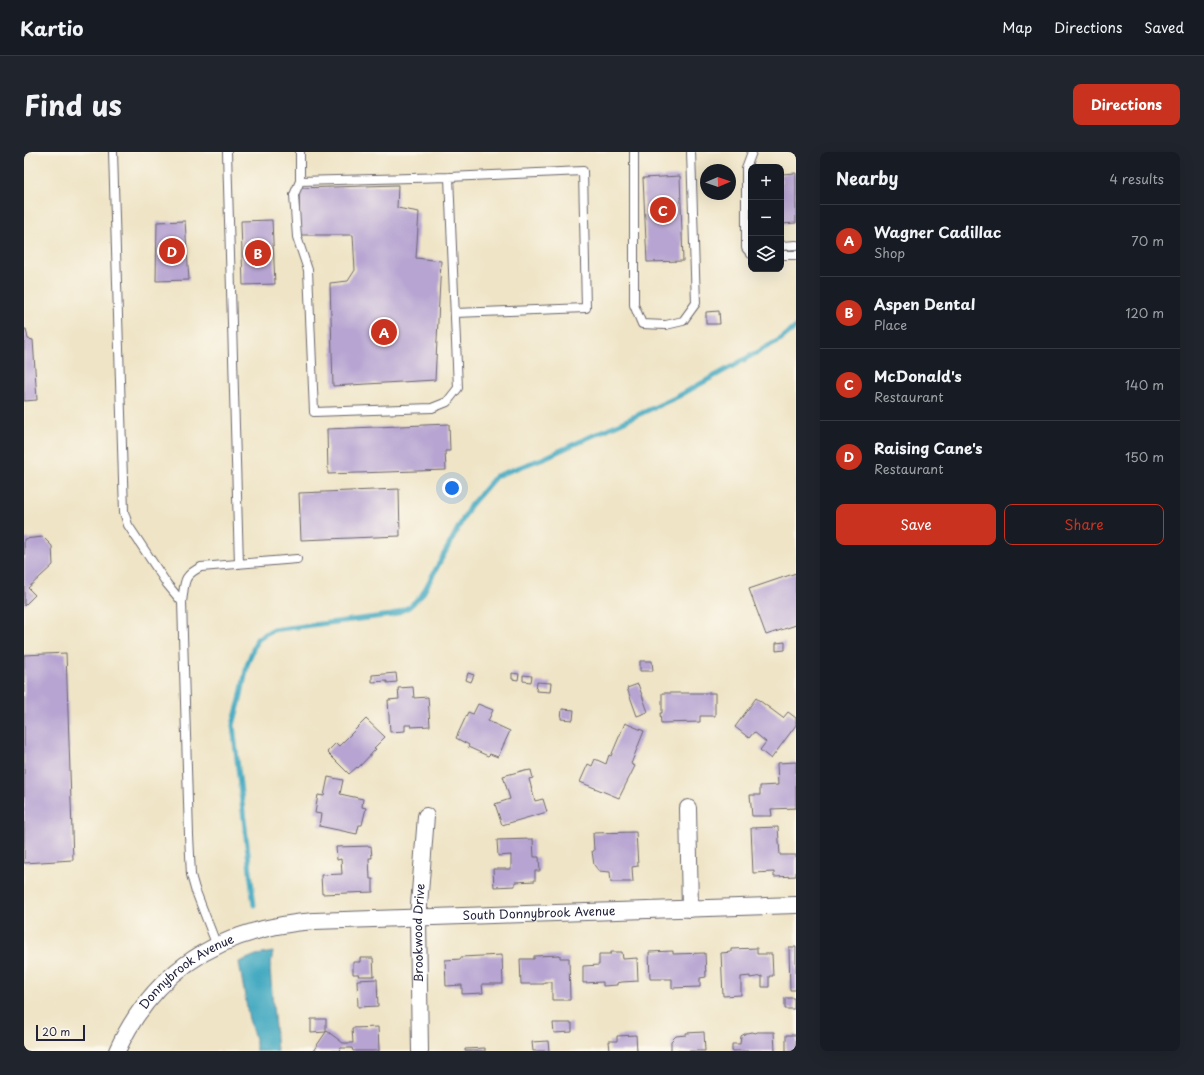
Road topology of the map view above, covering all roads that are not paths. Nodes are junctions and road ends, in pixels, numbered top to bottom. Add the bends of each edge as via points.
1 (113, 152) edge
2 (226, 152) edge
3 (300, 152) edge
4 (634, 152) edge
5 (691, 152) edge
6 (752, 152) edge
7 (449, 177) junction
8 (300, 181) junction
9 (749, 236) edge
10 (796, 245) edge
11 (784, 246) edge
12 (796, 254) edge
13 (784, 255) edge
14 (455, 313) junction
15 (297, 559) dead end
16 (239, 564) junction
17 (182, 602) junction
18 (688, 808) dead end
19 (426, 816) dead end
20 (796, 905) edge
21 (690, 909) junction
22 (418, 918) junction
23 (282, 925) joint
24 (217, 946) junction
25 (117, 1051) edge
26 (420, 1051) edge

1 - 17 lane via 124,512 128,525
2 - 16 lane
3 - 8 lane
4 - 5 lane via 634,305 642,324 666,325 683,321 696,303
6 - 9 lane via 746,168
7 - 8 lane
7 - 14 lane
7 - 14 lane via 583,171 586,308
8 - 14 lane via 294,195 297,236 308,270 314,412 432,408 447,402 458,388
10 - 11 lane
12 - 13 lane
15 - 16 lane
16 - 17 lane via 201,567 191,572 185,582
17 - 24 lane via 191,875
18 - 21 street
19 - 22 street, Brookwood Drive
20 - 21 street, South Donnybrook Avenue
21 - 22 street, South Donnybrook Avenue
22 - 23 street, South Donnybrook Avenue via 314,921
22 - 26 street, Brookwood Drive
23 - 24 street, Donnybrook Avenue via 244,934
24 - 25 street, Donnybrook Avenue via 197,956 165,981 133,1019

